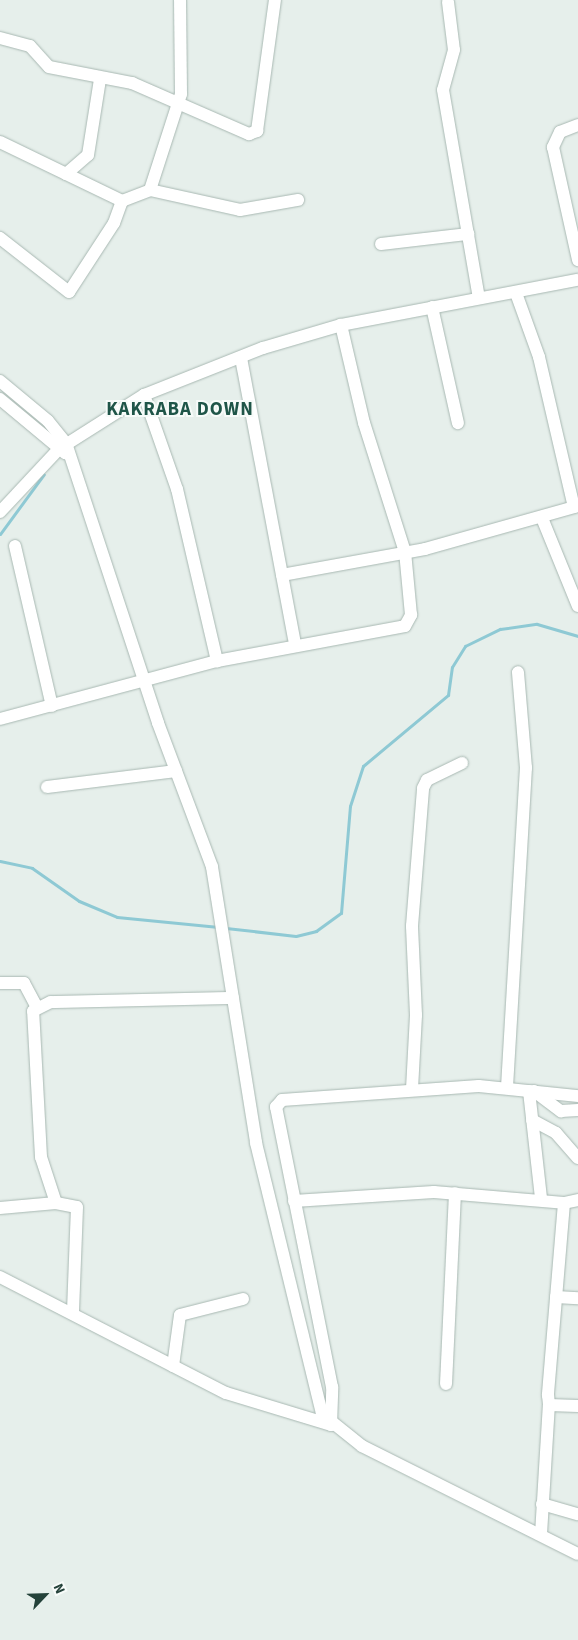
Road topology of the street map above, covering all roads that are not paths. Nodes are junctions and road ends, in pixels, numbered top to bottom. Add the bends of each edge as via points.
1 (180, 0) edge
2 (275, 0) edge
3 (448, 2) dead end
4 (0, 38) edge
5 (100, 80) junction
6 (178, 102) junction
7 (578, 124) edge
8 (0, 142) edge
9 (66, 174) junction
10 (150, 190) junction
11 (298, 200) dead end
12 (122, 201) junction
13 (468, 234) junction
14 (0, 238) edge
15 (381, 244) dead end
16 (578, 260) edge
17 (578, 280) edge
18 (516, 293) junction
19 (479, 298) junction
20 (432, 307) junction
21 (341, 325) junction
22 (241, 358) junction
23 (0, 381) edge
24 (144, 394) junction
25 (0, 399) edge
26 (458, 423) dead end
27 (63, 446) junction
28 (576, 507) edge
29 (0, 512) edge
30 (542, 518) junction
31 (15, 546) dead end
32 (405, 552) junction
33 (282, 575) junction
34 (578, 606) edge
35 (294, 645) junction
36 (217, 661) junction
37 (518, 672) dead end
38 (144, 682) junction
39 (52, 706) junction
40 (0, 719) edge
41 (462, 763) dead end
42 (176, 771) junction
43 (47, 787) dead end
44 (0, 983) edge
45 (233, 998) junction
46 (37, 1007) junction
47 (507, 1088) junction
48 (412, 1089) junction
49 (532, 1091) junction
50 (578, 1096) edge
51 (578, 1110) edge
52 (532, 1120) junction
53 (578, 1158) edge
54 (455, 1194) junction
55 (541, 1198) junction
56 (578, 1200) edge
57 (294, 1201) junction
58 (56, 1203) junction
59 (564, 1203) junction
60 (0, 1208) edge
61 (0, 1277) edge
62 (556, 1297) junction
63 (578, 1298) edge
64 (243, 1299) dead end
65 (73, 1313) junction
66 (173, 1366) junction
67 (446, 1384) dead end
68 (549, 1404) junction
69 (578, 1406) edge
70 (331, 1425) junction
71 (542, 1504) junction
72 (578, 1514) edge
73 (541, 1534) junction
74 (578, 1554) edge

1 - 6 street
2 - 6 street via 257,131 249,134
3 - 13 street via 454,60 443,90
4 - 5 street via 30,46 49,67
5 - 6 street via 132,83
5 - 9 street via 88,155
6 - 10 street
7 - 16 street via 560,132 553,147
8 - 9 street
9 - 12 street
10 - 11 street via 240,210
10 - 12 street
12 - 14 street via 114,223 69,292
13 - 15 street
13 - 19 street
17 - 18 street
18 - 19 street
18 - 28 street via 539,357
19 - 20 street
20 - 21 street
20 - 26 street
21 - 22 street
21 - 32 street via 364,423
22 - 24 street
22 - 33 street
23 - 27 street via 48,421
24 - 27 street
24 - 36 street via 177,489
25 - 27 street
27 - 29 street
27 - 38 street via 70,456
28 - 30 street
30 - 32 street
30 - 34 street
31 - 39 street
32 - 33 street
32 - 35 street via 411,615 405,626
33 - 35 street
35 - 36 street
36 - 38 street
37 - 47 street via 526,768 518,959
38 - 39 street
38 - 42 street
39 - 40 street
41 - 48 street via 427,780 423,788 412,926
42 - 43 street
42 - 45 street via 212,867 222,910
44 - 46 street via 24,983
45 - 46 street via 52,1002
45 - 70 street via 271,1212 313,1386
46 - 58 street via 31,1021 41,1157
47 - 48 street
47 - 49 street
48 - 57 street via 282,1100 276,1107 277,1119
49 - 50 street
49 - 51 street via 561,1112
49 - 52 street
52 - 53 street via 556,1133
52 - 55 street
54 - 55 street
54 - 57 street
54 - 67 street
55 - 59 street
56 - 59 street
57 - 70 street via 332,1387
58 - 60 street
58 - 65 street via 72,1204 78,1215
59 - 62 street
61 - 65 street
62 - 63 street
62 - 68 street
64 - 66 street via 180,1315
65 - 66 street
66 - 70 street via 226,1393
68 - 69 street
68 - 71 street
70 - 73 street via 362,1446
71 - 72 street
71 - 73 street
73 - 74 street

